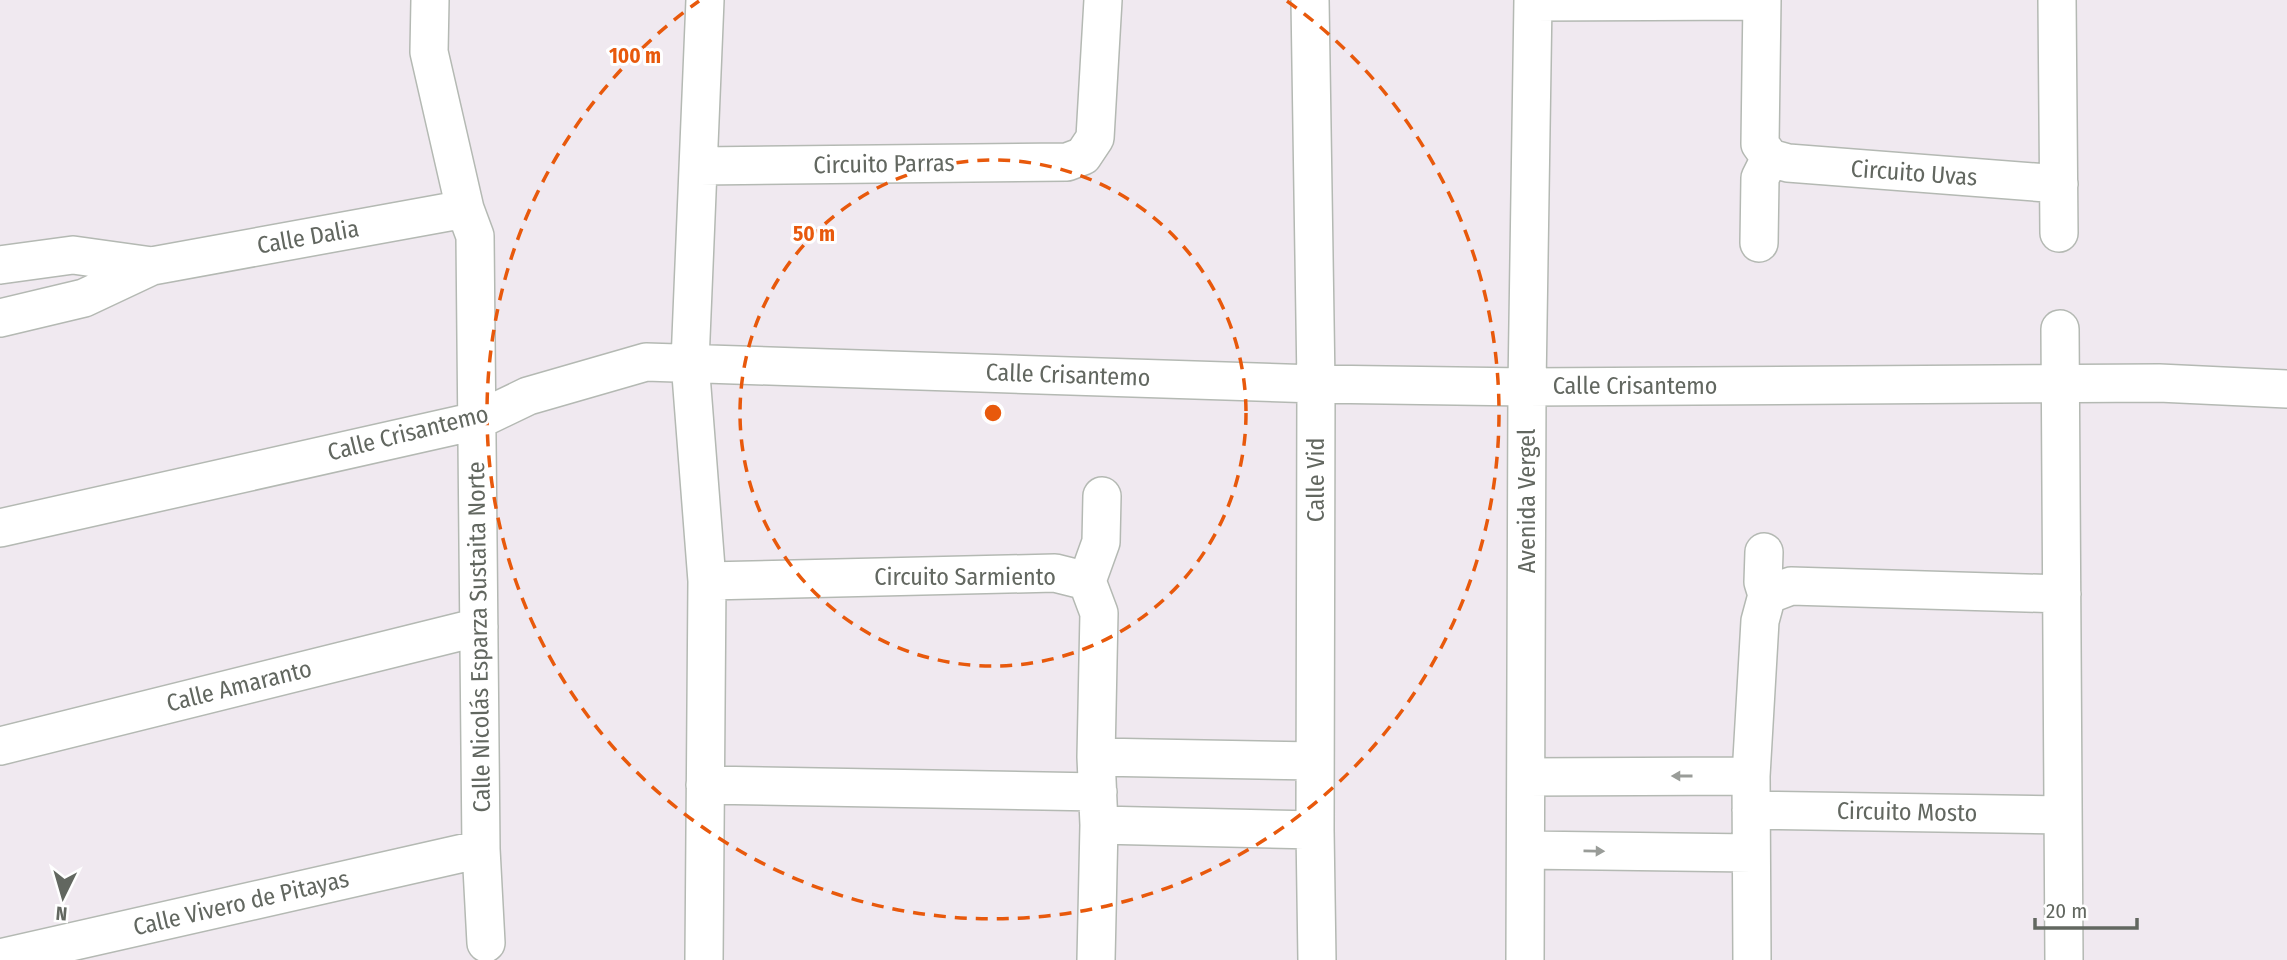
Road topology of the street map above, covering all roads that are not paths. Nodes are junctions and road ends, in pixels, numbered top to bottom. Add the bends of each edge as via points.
1 (430, 0) edge
2 (705, 0) edge
3 (1103, 0) edge
4 (1310, 0) edge
5 (2057, 0) edge
6 (1533, 1) edge
7 (1762, 1) edge
8 (1770, 158) junction
9 (700, 166) junction
10 (2059, 184) junction
11 (465, 209) junction
12 (2059, 233) dead end
13 (1759, 243) dead end
14 (0, 265) edge
15 (152, 266) junction
16 (0, 318) edge
17 (2060, 329) dead end
18 (690, 362) junction
19 (1316, 384) junction
20 (2062, 384) junction
21 (1527, 387) junction
22 (2287, 389) edge
23 (476, 421) junction
24 (1102, 496) dead end
25 (0, 528) edge
26 (1764, 552) dead end
27 (1087, 581) junction
28 (707, 582) junction
29 (2062, 594) junction
30 (1767, 595) junction
31 (478, 627) junction
32 (0, 746) edge
33 (1315, 761) junction
34 (1526, 777) junction
35 (705, 785) junction
36 (1097, 791) junction
37 (1751, 793) junction
38 (2063, 815) junction
39 (1315, 830) junction
40 (481, 849) junction
41 (1526, 850) junction
42 (1751, 853) junction
43 (486, 943) dead end
44 (0, 958) edge
45 (704, 960) edge
46 (1096, 960) edge
47 (1317, 960) edge
48 (1525, 960) edge
49 (1752, 960) edge
50 (2064, 960) edge

1 - 11 street, Calle Nicolás Esparza Sustaita Norte via 429,52
2 - 9 street
3 - 9 street, Circuito Parras via 1095,138 1075,159
4 - 19 street, Calle Vid
5 - 10 street
6 - 7 street
6 - 21 street, Avenida Vergel
7 - 8 street via 1760,144
8 - 10 street, Circuito Uvas
8 - 13 street via 1760,178
9 - 18 street
10 - 12 street
11 - 15 street, Calle Dalia
11 - 23 street, Calle Nicolás Esparza Sustaita Norte via 475,236
14 - 15 street, Calle Dalia via 73,255
15 - 16 street, Calle Dalia via 84,299
17 - 20 street
18 - 19 street, Calle Crisantemo
18 - 23 street, Calle Crisantemo via 646,362 528,396
18 - 28 street
19 - 21 street, Calle Crisantemo
19 - 33 street, Calle Vid
20 - 21 street, Calle Crisantemo
20 - 22 street, Calle Crisantemo
20 - 29 street
21 - 34 street, Avenida Vergel
23 - 25 street, Calle Crisantemo
23 - 31 street, Calle Nicolás Esparza Sustaita Norte
24 - 27 street via 1101,542
26 - 30 street
27 - 28 street, Circuito Sarmiento via 1055,573
27 - 36 street, Circuito Sarmiento via 1099,614
28 - 35 street
29 - 30 street via 1791,586
29 - 38 street
30 - 37 street via 1760,621
31 - 32 street, Calle Amaranto
31 - 40 street, Calle Nicolás Esparza Sustaita Norte
33 - 36 street
33 - 39 street, Calle Vid
37 -> 34 street, Circuito Mosto
34 - 41 street, Avenida Vergel
35 - 36 street
35 - 45 street
36 - 39 street
36 - 46 street, Circuito Sarmiento
37 - 38 street, Circuito Mosto
37 - 42 street
38 - 50 street
39 - 47 street, Calle Vid
40 - 43 street, Calle Nicolás Esparza Sustaita Norte
40 - 44 street, Calle Vivero de Pitayas
41 -> 42 street
41 - 48 street, Avenida Vergel
42 - 49 street

